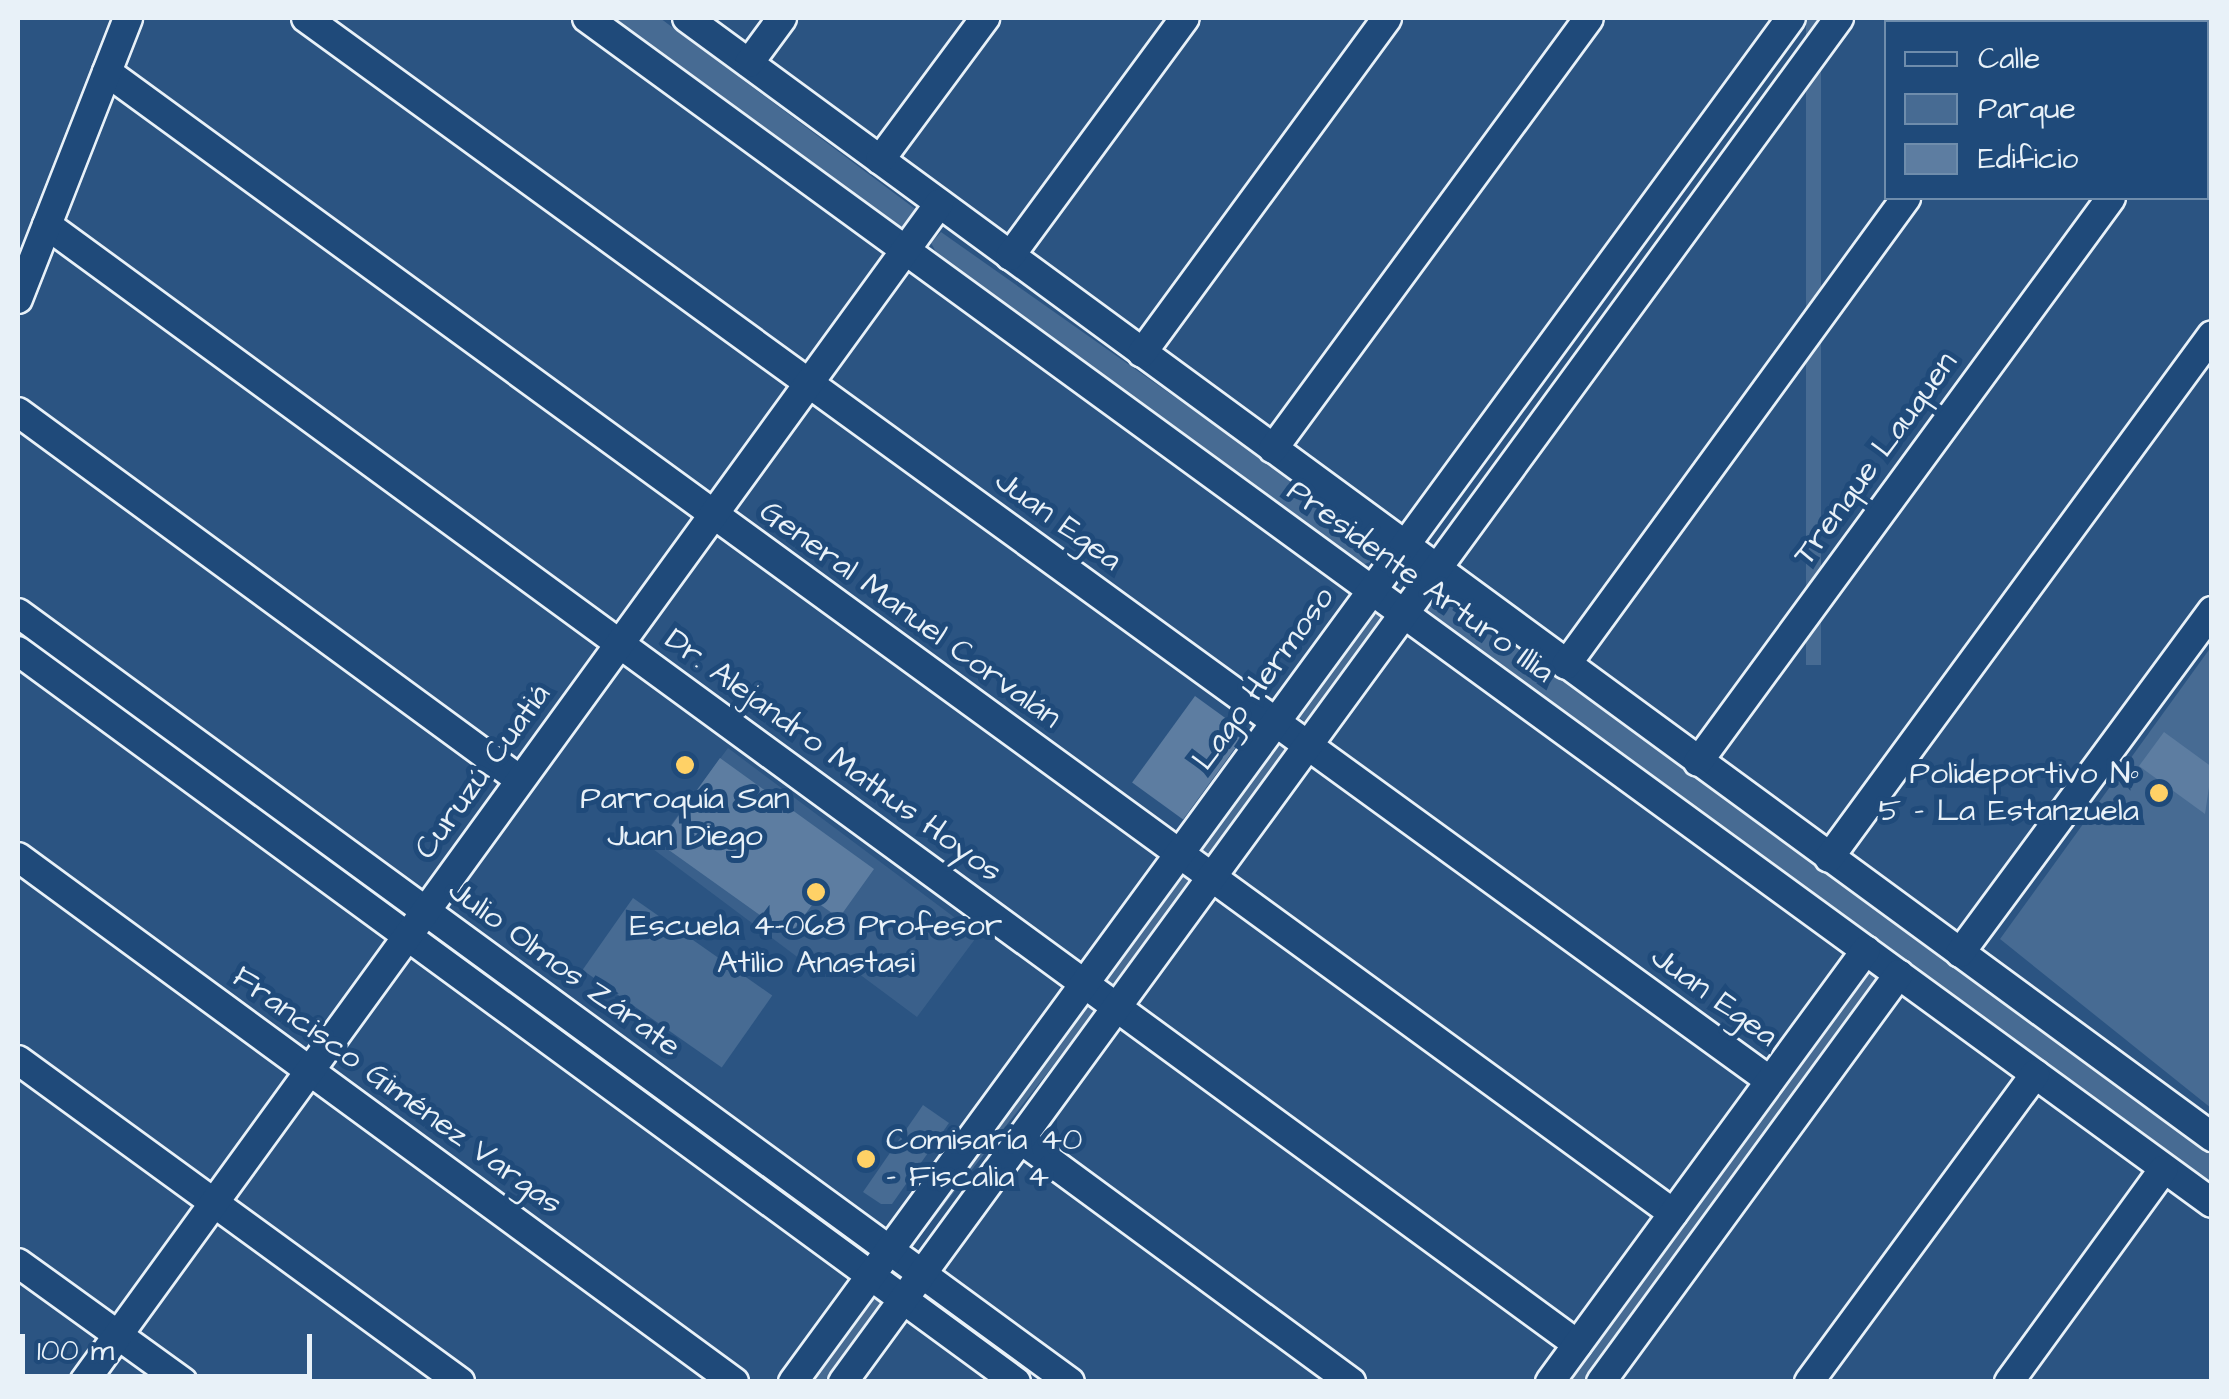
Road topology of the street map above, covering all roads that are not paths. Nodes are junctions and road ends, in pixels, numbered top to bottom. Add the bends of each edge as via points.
1 (128, 18) edge
2 (306, 18) edge
3 (587, 18) edge
4 (687, 18) edge
5 (782, 18) edge
6 (984, 18) edge
7 (1186, 18) edge
8 (1388, 18) edge
9 (1590, 18) edge
10 (1791, 18) edge
11 (1839, 18) edge
12 (749, 63) junction
13 (107, 72) junction
14 (880, 160) junction
15 (1905, 200) edge
16 (2110, 200) edge
17 (940, 204) junction
18 (46, 225) junction
19 (906, 250) junction
20 (1010, 256) junction
21 (18, 299) edge
22 (2212, 335) edge
23 (1142, 353) junction
24 (809, 383) junction
25 (18, 412) edge
26 (1273, 450) junction
27 (714, 514) junction
28 (1404, 546) junction
29 (1436, 570) junction
30 (1372, 590) junction
31 (2212, 612) edge
32 (18, 613) edge
33 (1404, 613) junction
34 (620, 644) junction
35 (18, 651) edge
36 (1566, 664) junction
37 (1276, 723) junction
38 (1308, 745) junction
39 (1698, 762) junction
40 (520, 780) junction
41 (1180, 855) junction
42 (18, 857) edge
43 (1829, 858) junction
44 (1211, 877) junction
45 (425, 911) junction
46 (407, 936) junction
47 (1866, 950) junction
48 (1960, 953) junction
49 (1899, 974) junction
50 (1086, 985) junction
51 (1116, 1007) junction
52 (18, 1060) edge
53 (310, 1071) junction
54 (2035, 1074) junction
55 (1770, 1081) junction
56 (2212, 1138) edge
57 (1020, 1139) junction
58 (2164, 1170) junction
59 (214, 1202) junction
60 (2212, 1204) edge
61 (1673, 1214) junction
62 (890, 1250) junction
63 (18, 1262) edge
64 (922, 1274) junction
65 (871, 1276) junction
66 (903, 1299) junction
67 (118, 1334) junction
68 (1577, 1344) junction
69 (84, 1382) edge
70 (183, 1382) edge
71 (460, 1382) edge
72 (734, 1382) edge
73 (794, 1382) edge
74 (843, 1382) edge
75 (1016, 1382) edge
76 (1070, 1382) edge
77 (1351, 1382) edge
78 (1550, 1382) edge
79 (1601, 1382) edge
80 (1809, 1382) edge
81 (2009, 1382) edge

1 - 13 street
2 - 24 street, Juan Egea
3 - 19 street, Presidente Arturo Illia
4 - 12 street, Presidente Arturo Illia
5 - 12 street
6 - 14 street
7 - 20 street
8 - 23 street
9 - 26 street
10 - 28 street, Lago Hermoso
11 - 29 street
12 - 14 street, Presidente Arturo Illia
13 - 18 street
13 - 27 street, General Manuel Corvalán
14 - 17 street, Presidente Arturo Illia
15 - 36 street
16 - 39 street, Trenque Lauquen
17 - 19 street, Curuzú Cuatiá
17 - 20 street, Presidente Arturo Illia
18 - 21 street
18 - 34 street, Dr. Alejandro Mathus Hoyos
19 - 24 street, Curuzú Cuatiá
19 - 30 street, Presidente Arturo Illia
20 - 23 street, Presidente Arturo Illia
22 - 43 street
23 - 26 street, Presidente Arturo Illia
24 - 27 street, Curuzú Cuatiá
24 - 37 street, Juan Egea
25 - 40 street
26 - 28 street, Presidente Arturo Illia
27 - 34 street, Curuzú Cuatiá
27 - 41 street, General Manuel Corvalán
28 - 29 street, Presidente Arturo Illia
28 - 30 street, Lago Hermoso
29 - 33 street
29 - 36 street, Presidente Arturo Illia
30 - 33 street, Presidente Arturo Illia
30 - 37 street, Lago Hermoso
31 - 48 street
32 - 45 street, Julio Olmos Zárate
33 - 38 street
33 - 47 street, Presidente Arturo Illia
34 - 40 street, Curuzú Cuatiá
34 - 50 street, Dr. Alejandro Mathus Hoyos
35 - 46 street, Julio Olmos Zárate
36 - 39 street, Presidente Arturo Illia
37 - 38 street, Juan Egea
37 - 41 street, Lago Hermoso
38 - 44 street
38 - 55 street, Juan Egea
39 - 43 street, Presidente Arturo Illia
40 - 45 street, Curuzú Cuatiá
41 - 44 street, General Manuel Corvalán
41 - 50 street, Lago Hermoso
42 - 53 street, Francisco Giménez Vargas
43 - 48 street, Presidente Arturo Illia
44 - 51 street
44 - 61 street, General Manuel Corvalán
45 - 46 street, Curuzú Cuatiá
45 - 62 street, Julio Olmos Zárate
46 - 53 street, Curuzú Cuatiá
46 - 65 street, Julio Olmos Zárate
47 - 49 street, Presidente Arturo Illia
47 - 55 street
48 - 56 street, Presidente Arturo Illia
49 - 54 street, Presidente Arturo Illia
49 - 79 street
50 - 51 street, Dr. Alejandro Mathus Hoyos
50 - 62 street, Lago Hermoso
51 - 57 street
51 - 68 street, Dr. Alejandro Mathus Hoyos
52 - 59 street
53 - 59 street, Curuzú Cuatiá
53 - 72 street, Francisco Giménez Vargas
54 - 58 street, Presidente Arturo Illia
54 - 80 street
55 - 61 street
57 - 64 street
57 - 77 street
58 - 60 street, Presidente Arturo Illia
58 - 81 street
59 - 67 street, Curuzú Cuatiá
59 - 71 street
61 - 68 street
62 - 64 street, Julio Olmos Zárate
62 - 65 street, Lago Hermoso
63 - 67 street
64 - 66 street
64 - 76 street, Julio Olmos Zárate
65 - 66 street, Julio Olmos Zárate
65 - 73 street, Lago Hermoso
66 - 74 street
66 - 75 street, Julio Olmos Zárate
67 - 69 street, Curuzú Cuatiá
67 - 70 street
68 - 78 street

